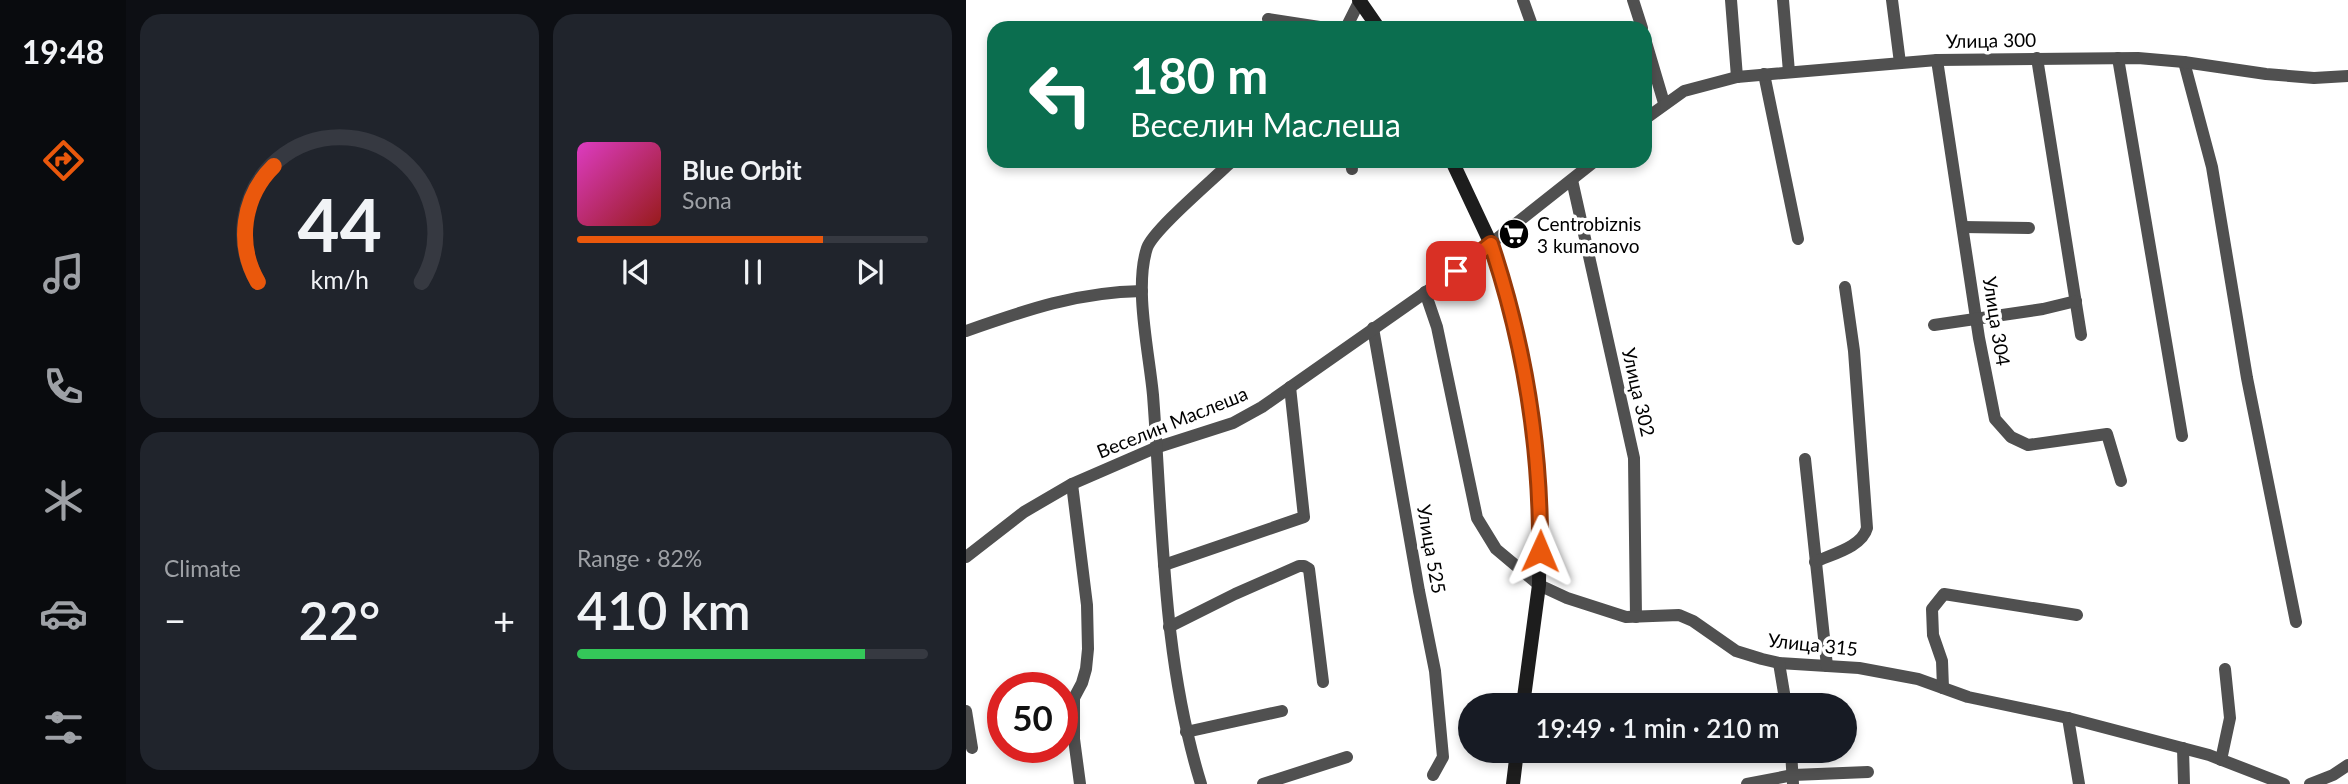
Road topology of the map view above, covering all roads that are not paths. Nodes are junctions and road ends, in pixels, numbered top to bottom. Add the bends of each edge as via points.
1 (1359, 0) edge
2 (1523, 0) edge
3 (1633, 0) edge
4 (1731, 0) edge
5 (1783, 0) edge
6 (1892, 0) edge
7 (1268, 19) dead end
8 (1281, 21) edge
9 (1349, 21) edge
10 (1374, 21) edge
11 (1531, 21) edge
12 (1640, 21) edge
13 (2037, 58) junction
14 (2118, 58) junction
15 (1937, 60) junction
16 (1652, 62) edge
17 (2184, 62) junction
18 (1900, 63) junction
19 (1789, 72) junction
20 (1764, 74) junction
21 (2348, 76) edge
22 (1737, 77) junction
23 (1664, 103) junction
24 (1652, 113) edge
25 (1225, 168) edge
26 (1455, 168) edge
27 (1576, 172) edge
28 (1963, 227) junction
29 (2029, 228) dead end
30 (1798, 239) dead end
31 (1491, 244) junction
32 (1845, 287) dead end
33 (1142, 291) junction
34 (1425, 292) junction
35 (2076, 301) junction
36 (1976, 318) junction
37 (1934, 325) dead end
38 (1373, 328) junction
39 (966, 331) edge
40 (2081, 335) dead end
41 (1290, 387) junction
42 (2182, 436) dead end
43 (1156, 448) junction
44 (1805, 459) dead end
45 (2121, 481) dead end
46 (1072, 484) junction
47 (966, 557) edge
48 (1815, 562) junction
49 (1164, 565) junction
50 (1539, 585) junction
51 (2077, 615) dead end
52 (1636, 617) junction
53 (2296, 622) dead end
54 (1169, 627) junction
55 (1779, 663) junction
56 (1827, 666) junction
57 (2225, 669) dead end
58 (1323, 682) dead end
59 (1943, 688) junction
60 (1525, 693) edge
61 (1784, 693) edge
62 (966, 711) edge
63 (1282, 711) dead end
64 (2068, 718) junction
65 (1186, 733) junction
66 (972, 748) dead end
67 (2183, 748) junction
68 (1347, 757) dead end
69 (2221, 760) junction
70 (1516, 763) edge
71 (2348, 765) edge
72 (1868, 772) dead end
73 (1433, 775) dead end
74 (1793, 779) edge
75 (1080, 784) edge
76 (1200, 784) edge
77 (1263, 784) edge
78 (1513, 784) edge
79 (1747, 784) edge
80 (2079, 784) edge
81 (2184, 784) edge
82 (2284, 784) edge
83 (2310, 784) edge

1 - 9 street
1 - 10 main road, bridge
2 - 11 street
3 - 12 street
4 - 22 street
5 - 19 street
6 - 18 street
7 - 8 street
13 - 14 street, Улица 300
13 - 15 street, Улица 300
13 - 35 street
14 - 17 street, Улица 300
14 - 42 street
15 - 18 street, Улица 300
15 - 28 street, Улица 304
16 - 23 street
17 - 21 street, Улица 300 via 2278,75
17 - 53 street via 2212,167 2247,378
18 - 19 street, Улица 300
19 - 20 street, Улица 300
20 - 22 street, Улица 300
20 - 30 street
22 - 23 street, Улица 300 via 1684,91
23 - 24 street, Улица 300
25 - 33 street via 1148,245
26 - 31 main road
27 - 31 street
27 - 52 street, Улица 302 via 1634,458
28 - 29 street
28 - 36 street, Улица 304
31 - 34 street, Веселин Маслеша
31 - 50 main road via 1516,330 1532,416 1540,514
32 - 48 street via 1867,528 1858,542
33 - 39 street via 1065,299
33 - 43 street
34 - 38 street, Веселин Маслеша
34 - 50 street, Улица 315 via 1437,327 1477,519 1496,549
35 - 36 street
35 - 40 street
36 - 37 street
36 - 45 street, Улица 304 via 1995,419 2011,437 2028,445 2107,434
38 - 41 street, Веселин Маслеша
38 - 73 street, Улица 525 via 1435,671 1443,758
41 - 43 street, Веселин Маслеша via 1233,423
41 - 49 street via 1304,517
43 - 46 street, Веселин Маслеша
43 - 49 street
44 - 48 street
46 - 47 street, Веселин Маслеша via 1024,512
46 - 75 street via 1087,605 1086,669 1074,698
48 - 56 street
49 - 54 street
50 - 52 street, Улица 315 via 1600,610
50 - 60 main road
51 - 59 street via 1944,594 1932,609
52 - 55 street, Улица 315 via 1679,615 1736,651
54 - 58 street via 1304,566 1309,569
54 - 65 street
55 - 56 street, Улица 315
55 - 61 street
56 - 59 street, Улица 315 via 1886,672
57 - 69 street via 2230,718
59 - 64 street, Улица 315
62 - 66 street
63 - 65 street
64 - 67 street, Улица 315
64 - 80 street
65 - 76 street
67 - 69 street, Улица 315
67 - 81 street
68 - 77 street
69 - 82 street, Улица 315
70 - 78 main road
71 - 83 street
72 - 74 street
74 - 79 street

